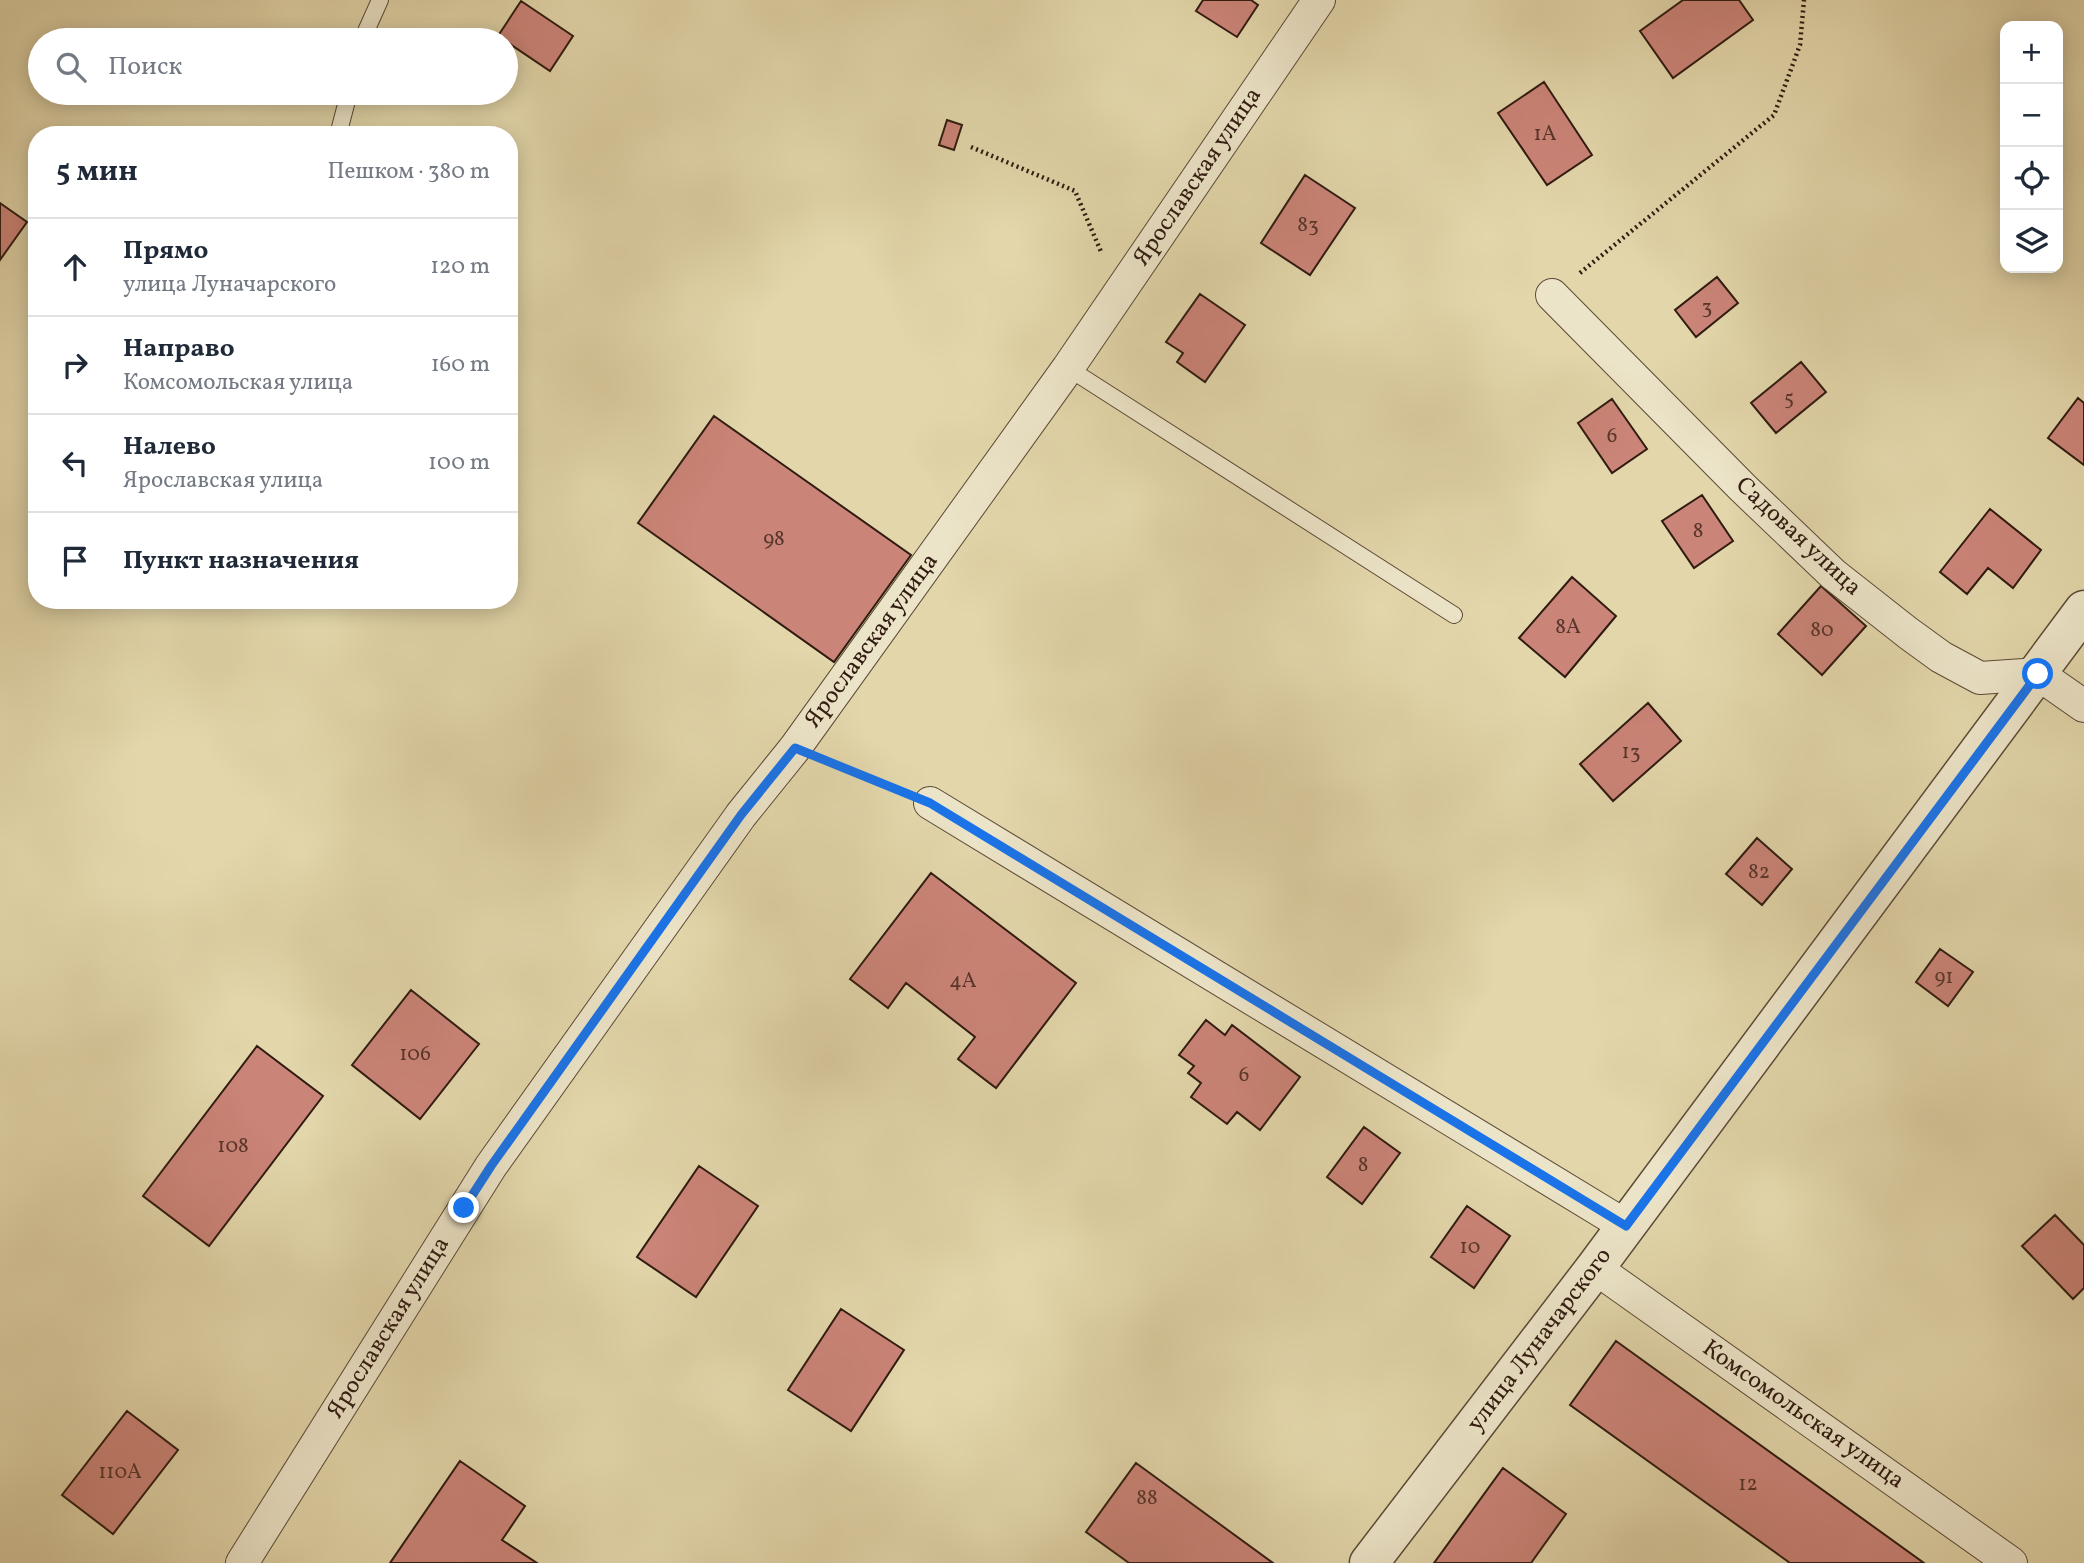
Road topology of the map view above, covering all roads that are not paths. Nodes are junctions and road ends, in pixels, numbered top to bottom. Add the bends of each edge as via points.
1 (380, 0) edge
2 (1319, 0) edge
3 (367, 28) edge
4 (346, 105) edge
5 (340, 126) edge
6 (1552, 295) road end
7 (1068, 368) junction
8 (2084, 610) edge
9 (1454, 615) dead end
10 (2038, 674) junction
11 (2084, 706) edge
12 (930, 803) road end
13 (1626, 1226) junction
14 (1595, 1268) junction
15 (242, 1563) edge
16 (1369, 1563) edge
17 (2011, 1563) edge

1 - 3 lane
2 - 7 street, Ярославская улица
4 - 5 lane
6 - 10 street, Садовая улица via 1833,574 1908,633 1980,678
7 - 9 lane
7 - 15 street, Ярославская улица via 491,1166
8 - 10 street, улица Луначарского
10 - 11 street
10 - 13 street, улица Луначарского
12 - 13 street
13 - 14 street, улица Луначарского
14 - 16 street, улица Луначарского
14 - 17 street, Комсомольская улица

